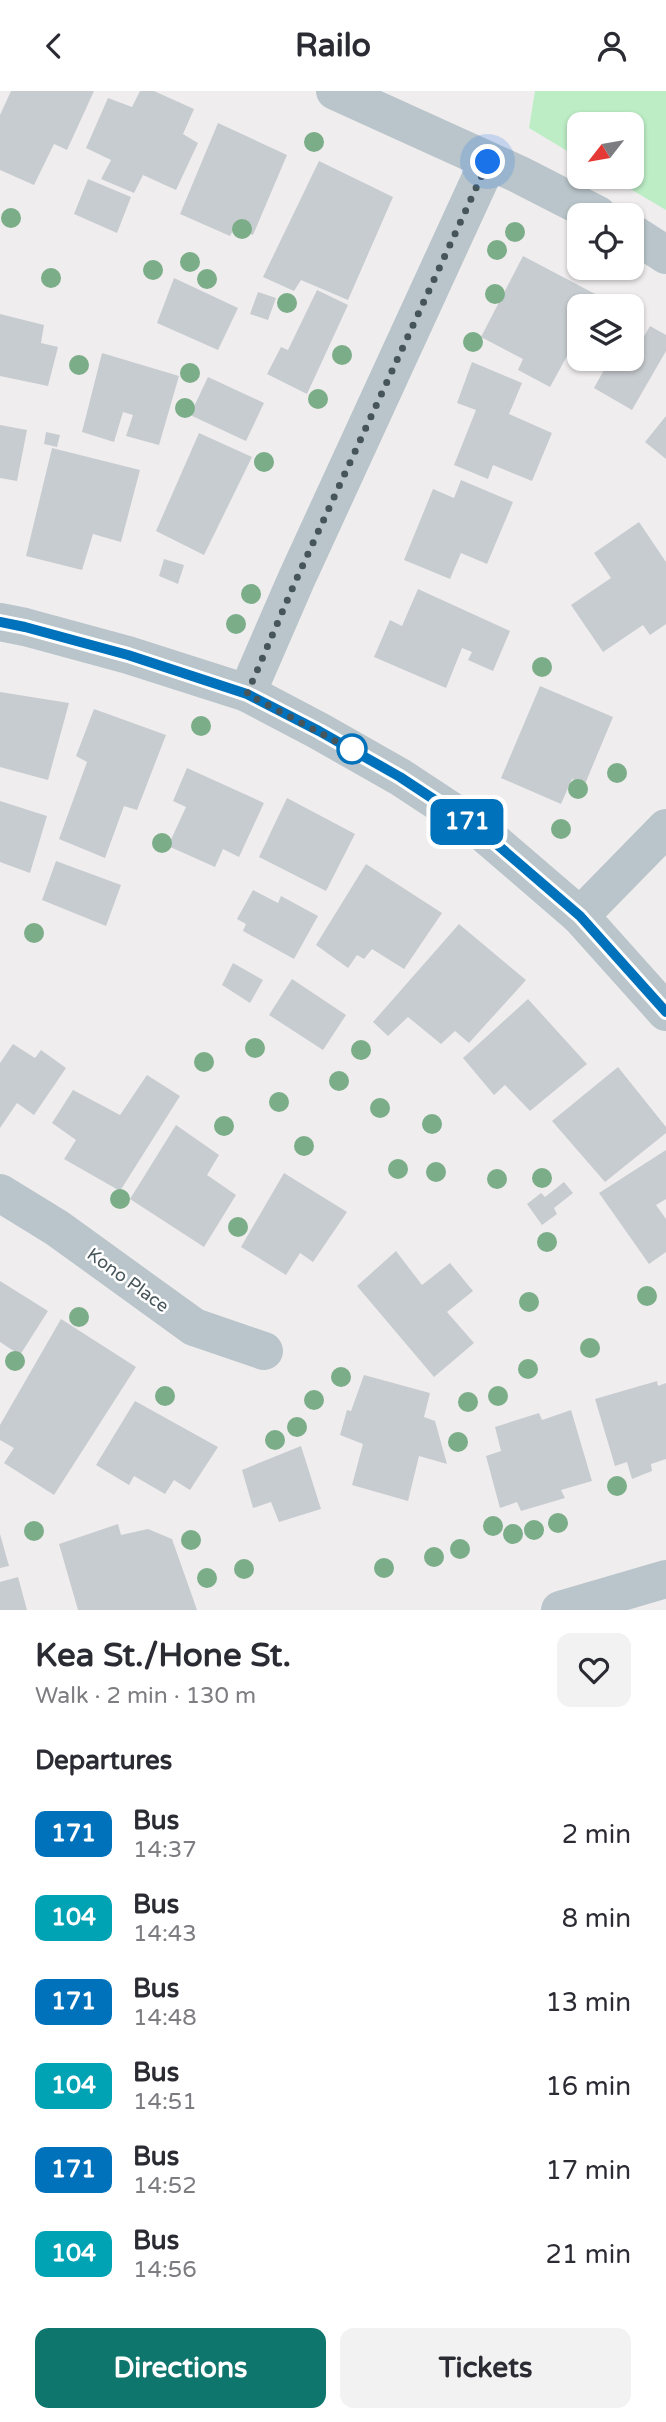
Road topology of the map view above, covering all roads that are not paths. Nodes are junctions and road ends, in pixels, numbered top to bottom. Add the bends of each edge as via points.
1 (335, 91) edge
2 (488, 162) junction
3 (575, 203) edge
4 (644, 241) edge
5 (666, 255) edge
6 (0, 622) edge
7 (247, 694) junction
8 (666, 828) edge
9 (580, 916) junction
10 (666, 1012) edge
11 (0, 1193) edge
12 (264, 1351) dead end
13 (666, 1579) edge
14 (560, 1610) edge

1 - 2 street
2 - 3 street
2 - 7 street
4 - 5 street
6 - 7 street via 128,655
7 - 9 street via 400,777 479,829
8 - 9 street
9 - 10 street
11 - 12 street, Kono Place via 58,1228 194,1327
13 - 14 street

